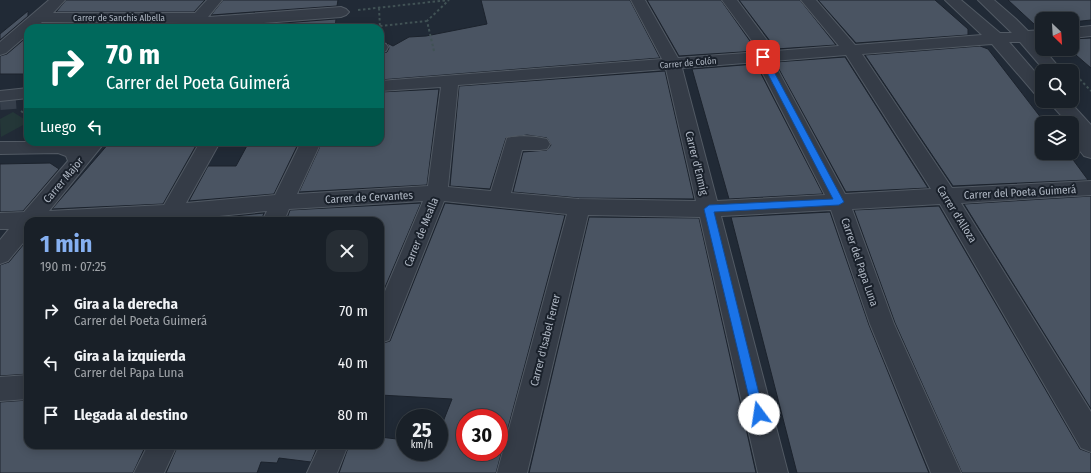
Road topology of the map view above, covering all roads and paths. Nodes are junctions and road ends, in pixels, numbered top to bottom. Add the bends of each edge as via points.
1 (58, 0) edge
2 (215, 0) edge
3 (638, 0) edge
4 (728, 0) edge
5 (808, 0) edge
6 (972, 3) edge
7 (341, 4) edge
8 (38, 17) junction
9 (427, 21) junction
10 (196, 23) edge
11 (30, 24) edge
12 (380, 24) edge
13 (384, 26) edge
14 (24, 29) edge
15 (1091, 31) edge
16 (1079, 33) edge
17 (1079, 34) edge
18 (1091, 34) edge
19 (1023, 35) junction
20 (1035, 36) edge
21 (995, 38) junction
22 (0, 50) edge
23 (851, 50) junction
24 (434, 51) dead end
25 (767, 57) junction
26 (673, 64) junction
27 (1048, 64) edge
28 (1035, 66) edge
29 (1022, 67) junction
30 (0, 80) edge
31 (450, 81) junction
32 (24, 82) edge
33 (1035, 83) edge
34 (384, 86) edge
35 (24, 93) edge
36 (0, 96) edge
37 (1079, 100) edge
38 (1056, 108) edge
39 (1066, 108) edge
40 (1074, 108) edge
41 (1091, 114) edge
42 (1062, 116) edge
43 (1083, 129) edge
44 (540, 144) dead end
45 (24, 145) edge
46 (44, 146) edge
47 (91, 146) edge
48 (207, 146) edge
49 (310, 146) edge
50 (0, 148) edge
51 (1091, 151) edge
52 (78, 161) junction
53 (1091, 188) edge
54 (437, 193) junction
55 (946, 196) junction
56 (499, 199) junction
57 (282, 202) junction
58 (839, 202) junction
59 (579, 207) junction
60 (709, 209) junction
61 (160, 216) edge
62 (31, 217) edge
63 (127, 217) edge
64 (275, 217) edge
65 (24, 220) edge
66 (0, 221) edge
67 (24, 225) edge
68 (0, 255) edge
69 (384, 322) edge
70 (24, 387) edge
71 (0, 389) edge
72 (1091, 438) edge
73 (161, 449) edge
74 (332, 449) edge
75 (149, 473) edge
76 (322, 473) edge
77 (512, 473) edge
78 (773, 473) edge
79 (946, 473) edge

1 - 8 street
2 - 10 street
3 - 26 street, Carrer d'Enmig
4 - 25 street, Carrer del Papa Luna
5 - 23 street, Carrer d'Alloza
6 - 19 street via 993,23
6 - 21 street
7 - 10 street, Carrer de Sanchis Albella
8 - 10 street, Carrer de Sanchis Albella
8 - 11 street
9 - 12 path via 449,0 379,8
9 - 13 path
9 - 24 path
14 - 22 street
15 - 16 street
17 - 18 street
19 - 20 street
19 - 21 street, Carrer de Colón
19 - 27 street
21 - 23 street, Carrer de Colón
21 - 29 street
23 - 25 street, Carrer de Colón
23 - 55 street, Carrer d'Alloza
25 - 26 street, Carrer de Colón
25 - 58 street, Carrer del Papa Luna
26 - 31 street, Carrer de Colón
26 - 60 street, Carrer d'Enmig
28 - 29 street
29 - 33 street
30 - 32 street
31 - 34 street, Carrer de Colón
31 - 54 street, Carrer de Mealla
35 - 36 street
37 - 41 street
38 - 42 street
39 - 43 street
40 - 43 street
43 - 51 street
44 - 56 street via 514,143
45 - 50 street
46 - 52 street via 60,147 73,152
47 - 52 street, Carrer Major
48 - 61 street
49 - 57 street
52 - 62 street, Carrer Major
53 - 55 street, Carrer del Poeta Guimerá
54 - 56 street, Carrer de Cervantes
54 - 57 street, Carrer de Cervantes
54 - 69 street, Carrer de Mealla
55 - 58 street, Carrer del Poeta Guimerá
55 - 72 street, Carrer d'Alloza
56 - 59 street, Carrer de Cervantes
57 - 61 street, Carrer de Cervantes
57 - 64 street
58 - 60 street, Carrer del Poeta Guimerá
58 - 79 street, Carrer del Papa Luna via 882,324
59 - 60 street, Carrer de Cervantes
59 - 77 street, Carrer d'Isabel Ferrer
60 - 78 street, Carrer d'Enmig
61 - 63 street, Carrer de Cervantes
65 - 66 street, Carrer de Cervantes
67 - 68 street, Carrer Major
70 - 71 street
73 - 75 street
74 - 76 street

